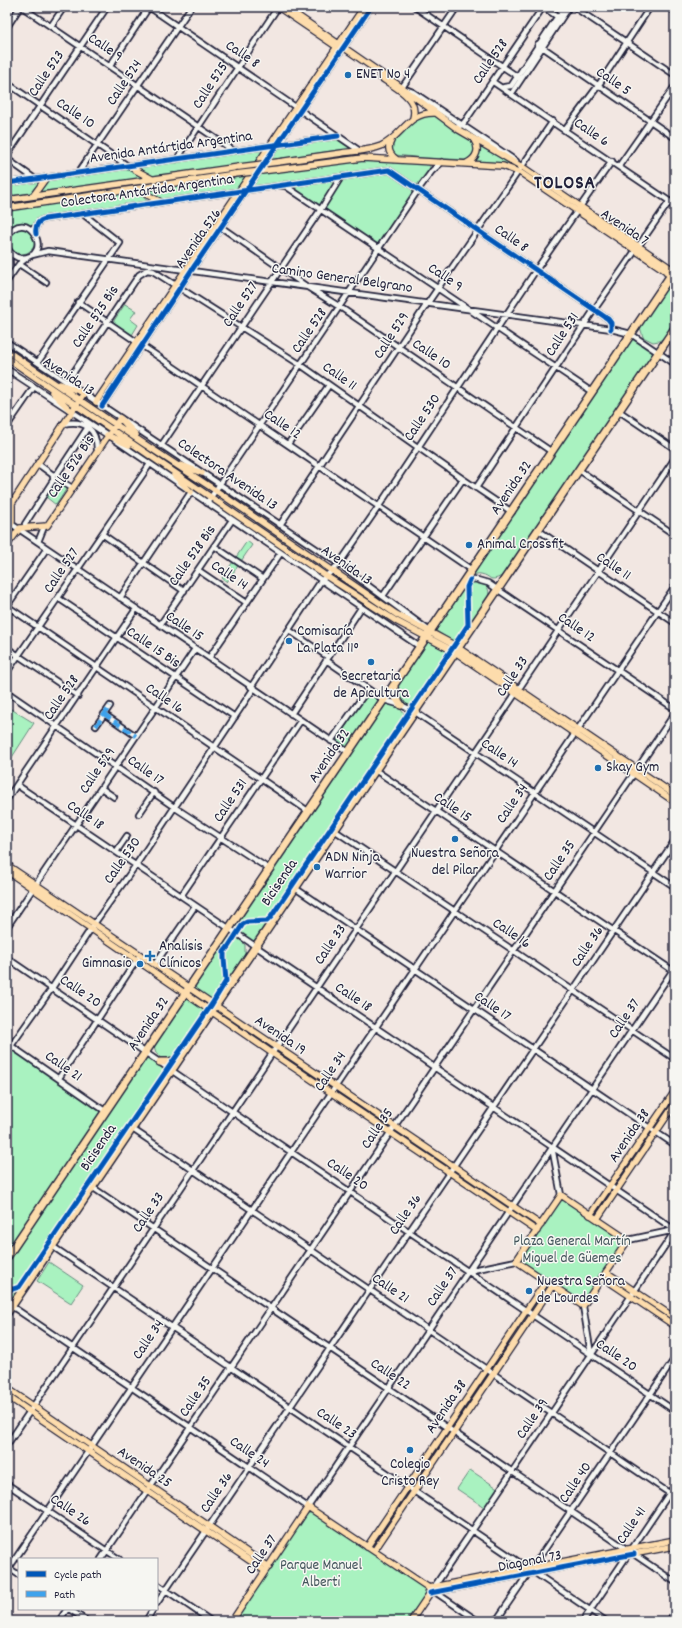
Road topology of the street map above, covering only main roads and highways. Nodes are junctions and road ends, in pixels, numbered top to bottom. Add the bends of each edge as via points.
1 (278, 7) edge
2 (285, 7) edge
3 (364, 7) edge
4 (371, 7) edge
5 (340, 47) junction
6 (402, 89) junction
7 (435, 113) junction
8 (414, 118) junction
9 (474, 140) junction
10 (391, 141) junction
11 (398, 159) junction
12 (467, 163) junction
13 (128, 166) road end
14 (520, 169) junction
15 (46, 178) road end
16 (152, 179) junction
17 (136, 189) junction
18 (33, 196) junction
19 (7, 200) edge
20 (161, 202) road end
21 (7, 208) edge
22 (219, 226) junction
23 (637, 248) junction
24 (675, 269) edge
25 (671, 276) junction
26 (675, 284) edge
27 (675, 328) edge
28 (139, 344) junction
29 (7, 351) edge
30 (7, 358) edge
31 (45, 381) junction
32 (80, 400) junction
33 (96, 402) road end
34 (76, 405) junction
35 (102, 406) road end
36 (72, 412) junction
37 (114, 427) junction
38 (108, 435) junction
39 (143, 443) junction
40 (142, 450) junction
41 (170, 461) junction
42 (167, 468) junction
43 (202, 473) road end
44 (191, 492) road end
45 (9, 523) edge
46 (7, 532) edge
47 (7, 545) edge
48 (428, 635) junction
49 (457, 650) junction
50 (394, 686) junction
51 (401, 705) road end
52 (635, 772) junction
53 (675, 795) edge
54 (675, 802) edge
55 (7, 865) edge
56 (7, 871) edge
57 (34, 887) junction
58 (139, 957) junction
59 (187, 991) junction
60 (213, 1008) junction
61 (179, 1059) junction
62 (160, 1062) road end
63 (675, 1091) edge
64 (675, 1104) edge
65 (590, 1215) junction
66 (597, 1219) junction
67 (541, 1225) junction
68 (537, 1231) junction
69 (7, 1257) edge
70 (606, 1272) junction
71 (602, 1277) junction
72 (546, 1281) junction
73 (553, 1285) junction
74 (9, 1305) edge
75 (7, 1313) edge
76 (675, 1318) edge
77 (675, 1326) edge
78 (7, 1388) edge
79 (7, 1396) edge
80 (31, 1409) junction
81 (308, 1507) joint
82 (675, 1540) edge
83 (675, 1546) edge
84 (367, 1547) junction
85 (374, 1551) junction
86 (630, 1552) junction
87 (267, 1569) junction
88 (432, 1590) junction
89 (232, 1621) edge
90 (411, 1621) edge

1 - 5 main road, Avenida 7
2 - 5 main road, Avenida 7
3 - 5 main road, Avenida 526
4 - 5 main road, Avenida 526
5 - 6 main road, Avenida 7
5 - 22 main road, Avenida 526 via 302,110
5 - 22 main road, Avenida 526 via 296,106 239,191
6 - 7 main road, Avenida 7
6 - 8 main road, Avenida 7 via 414,105
7 - 8 main road
7 - 9 main road, Avenida 7
8 - 10 main road, Avenida Antártida Argentina
9 - 12 main road via 477,151 474,158
9 - 14 main road, Avenida 7
10 - 11 main road via 389,152
10 - 16 main road, Avenida Antártida Argentina, bridge via 360,151
11 - 12 main road
11 - 17 main road, bridge via 357,158
12 - 14 main road, Avenida 7
13 - 16 main road
14 - 23 main road, Avenida 7
15 - 18 main road
16 - 18 main road, Avenida Antártida Argentina
17 - 20 main road
17 - 21 main road
18 - 19 main road, Avenida Antártida Argentina
22 - 28 main road, Avenida 526
23 - 24 main road, Avenida 7
23 - 25 main road, Avenida 7
24 - 25 highway, Avenida 32
25 - 26 main road, Avenida 7
25 - 48 highway, Avenida 32
27 - 49 highway
28 - 33 main road, Avenida 526
28 - 35 main road, Avenida 526
29 - 31 main road, Avenida 13
30 - 31 main road, Avenida 13
31 - 32 main road, Avenida 13
31 - 32 main road via 84,393
31 - 34 main road, Avenida 13
31 - 36 main road
32 - 34 main road
32 - 37 main road, Avenida 13
34 - 36 main road
34 - 37 main road, Avenida 13
36 - 45 main road via 12,503
37 - 38 main road, Calle 526 Bis
37 - 39 main road, Avenida 13
37 - 39 main road, Calle 526 Bis via 120,418
37 - 40 main road, Avenida 13
38 - 40 main road
38 - 47 main road, Calle 526 Bis via 48,525 18,529
39 - 41 main road, Avenida 13
40 - 42 main road, Avenida 13
41 - 43 main road
41 - 48 main road, Avenida 13
42 - 44 main road
42 - 48 main road, Avenida 13 via 396,621
45 - 46 main road
48 - 49 main road, Avenida 13
48 - 50 highway, Avenida 32
49 - 52 main road, Avenida 13
49 - 60 highway
50 - 51 highway via 395,696
50 - 59 highway, Avenida 32
52 - 53 main road, Avenida 13
52 - 54 main road, Avenida 13
55 - 57 main road, Avenida 19
56 - 57 main road, Avenida 19
57 - 58 main road, Avenida 19
58 - 59 main road, Avenida 19
58 - 59 main road, Avenida 19 via 155,964
59 - 60 main road, Avenida 19
59 - 69 highway, Avenida 32
60 - 61 highway
60 - 67 main road, Avenida 19 via 276,1047
60 - 68 main road, Avenida 19 via 272,1053
61 - 62 highway
61 - 74 highway
63 - 65 main road, Avenida 38
64 - 66 main road, Avenida 38
65 - 66 main road
65 - 67 main road via 561,1195
66 - 70 main road via 628,1240
67 - 68 main road
68 - 72 main road via 516,1261
70 - 71 main road
70 - 76 main road
71 - 73 main road via 583,1306
71 - 77 main road
72 - 73 main road
72 - 84 main road, Avenida 38
73 - 85 main road, Avenida 38
74 - 75 highway
78 - 80 main road, Avenida 25
79 - 80 main road, Avenida 25
80 - 87 main road, Avenida 25
81 - 84 main road, Calle 24
81 - 87 main road, Calle 37
82 - 86 main road, Diagonal 73
83 - 86 main road, Diagonal 73
84 - 85 main road, Calle 24
85 - 88 main road, Calle 24
86 - 88 main road, Diagonal 73
87 - 89 main road, Calle 37
88 - 90 main road, Calle 39

